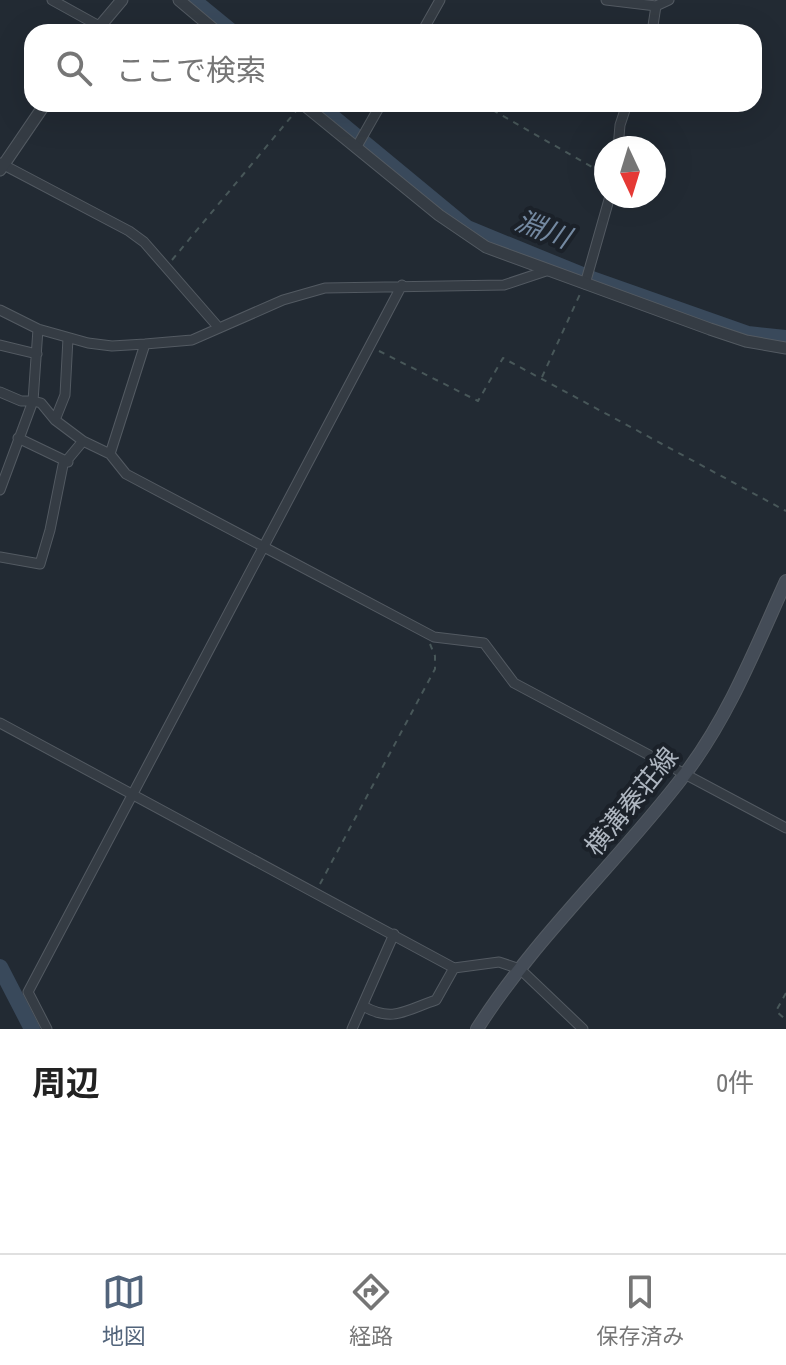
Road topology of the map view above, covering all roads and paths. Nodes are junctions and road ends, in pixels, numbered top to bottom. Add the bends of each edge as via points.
1 (52, 0) edge
2 (122, 0) edge
3 (179, 0) edge
4 (440, 0) edge
5 (606, 0) edge
6 (669, 0) edge
7 (656, 6) junction
8 (89, 24) edge
9 (101, 24) edge
10 (208, 24) edge
11 (426, 24) edge
12 (653, 24) edge
13 (39, 112) edge
14 (295, 112) edge
15 (312, 112) edge
16 (376, 112) edge
17 (496, 112) edge
18 (624, 112) edge
19 (619, 136) edge
20 (356, 148) junction
21 (1, 166) edge
22 (594, 168) edge
23 (607, 208) edge
24 (166, 267) junction
25 (546, 271) junction
26 (585, 284) junction
27 (402, 285) junction
28 (0, 310) edge
29 (219, 328) junction
30 (38, 329) junction
31 (68, 338) junction
32 (145, 344) junction
33 (0, 345) edge
34 (371, 347) junction
35 (786, 348) edge
36 (37, 354) junction
37 (541, 379) junction
38 (0, 392) edge
39 (33, 401) junction
40 (55, 420) junction
41 (18, 438) junction
42 (83, 441) junction
43 (0, 454) edge
44 (110, 454) junction
45 (11, 458) junction
46 (68, 462) junction
47 (0, 490) edge
48 (786, 511) edge
49 (264, 547) junction
50 (0, 557) edge
51 (786, 581) edge
52 (424, 632) junction
53 (0, 723) edge
54 (686, 773) junction
55 (133, 795) junction
56 (786, 828) edge
57 (315, 892) junction
58 (394, 934) junction
59 (454, 968) junction
60 (520, 969) junction
61 (786, 993) edge
62 (363, 1006) junction
63 (786, 1020) edge
64 (47, 1029) edge
65 (352, 1029) edge
66 (477, 1029) edge
67 (583, 1029) edge

1 - 8 street
2 - 9 street
3 - 10 street
4 - 11 street
5 - 7 street
6 - 7 street
7 - 12 street
13 - 21 street
14 - 24 path
15 - 20 street
16 - 20 street
17 - 22 path
18 - 19 street
20 - 25 street via 468,237
21 - 24 street via 129,231
23 - 26 street
24 - 29 street
25 - 26 street
25 - 27 street via 504,285
26 - 35 street via 746,341
26 - 37 path
27 - 29 street via 325,288
27 - 34 street
28 - 30 street
29 - 32 street via 192,340
30 - 31 street
30 - 36 street
31 - 32 street via 112,346
31 - 40 street via 65,395
32 - 44 street
33 - 36 street
34 - 37 path via 478,401 503,358
34 - 49 street
36 - 39 street
37 - 48 path
38 - 39 street
39 - 40 street
39 - 41 street
40 - 42 street
41 - 45 street
41 - 46 street
42 - 44 street
42 - 46 street
43 - 45 street
44 - 49 street via 126,474
45 - 47 street
46 - 50 street via 63,465 40,564
49 - 52 street
49 - 55 street
51 - 54 main road, 横溝秦荘線 via 728,707
52 - 54 street via 484,643 514,683
52 - 57 path via 435,669
53 - 55 street
54 - 56 street
54 - 60 main road, 横溝秦荘線
55 - 57 street
55 - 64 street via 28,992
57 - 58 street
58 - 59 street
58 - 62 street
59 - 60 street via 499,962
59 - 62 street via 436,1000 388,1016
60 - 66 main road, 横溝秦荘線
60 - 67 street
61 - 63 path via 776,1011
62 - 65 street

